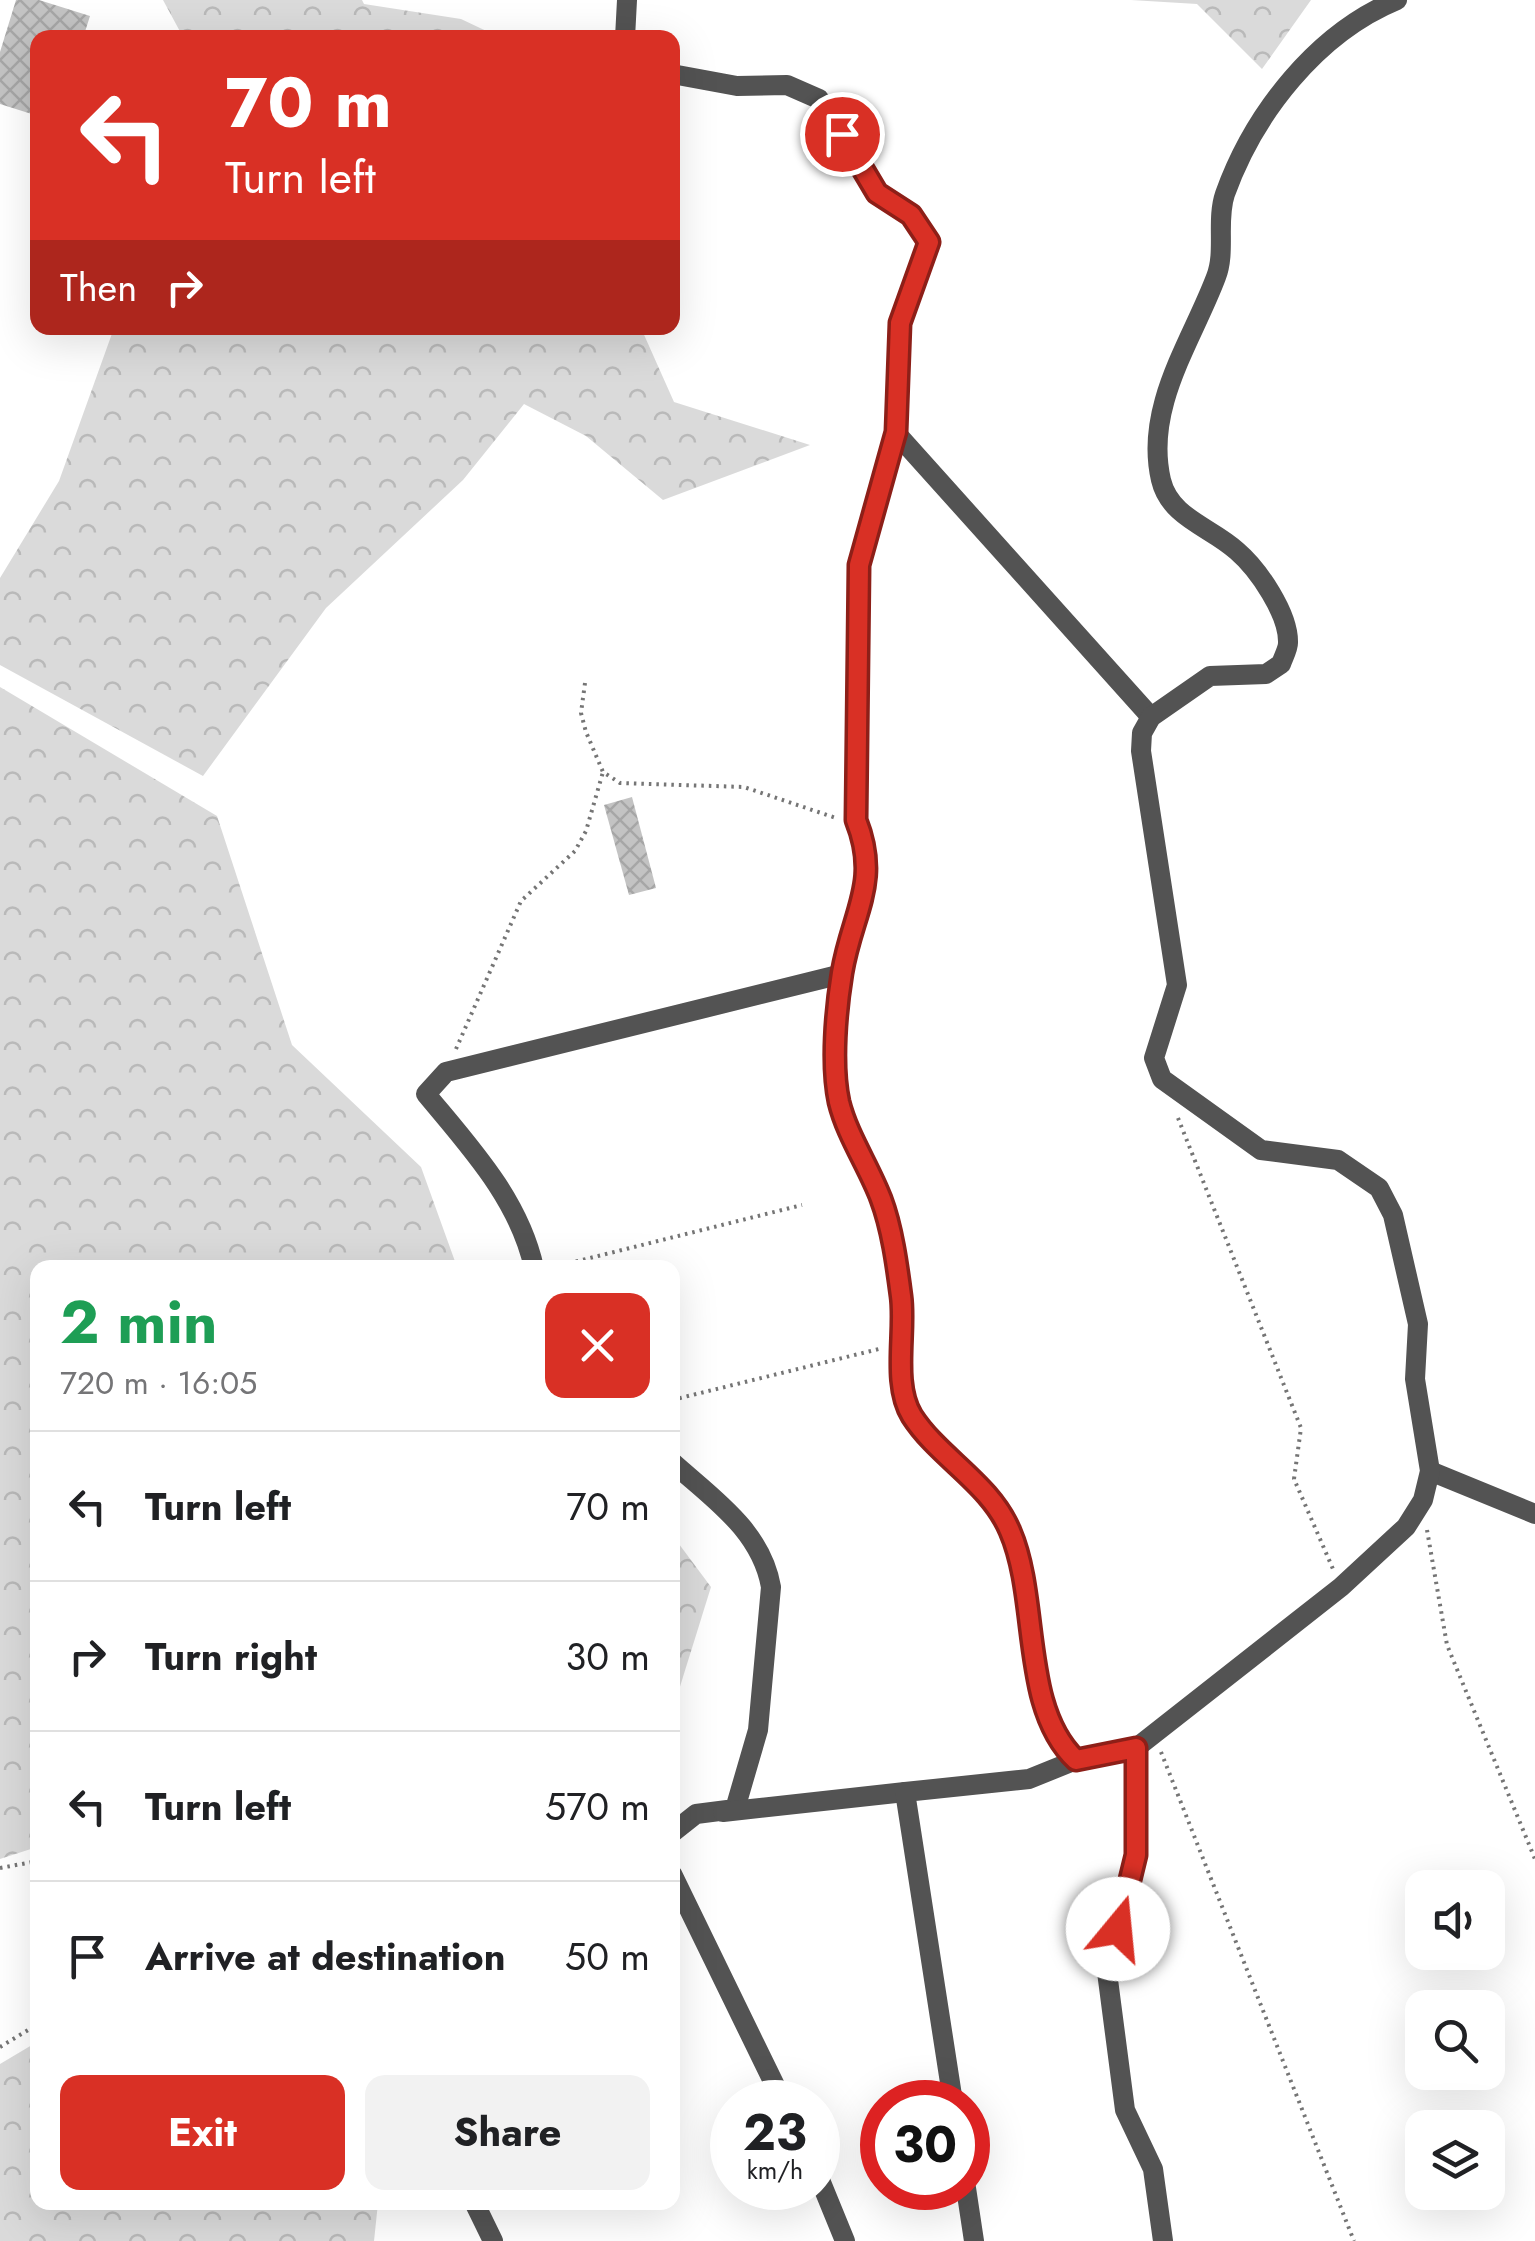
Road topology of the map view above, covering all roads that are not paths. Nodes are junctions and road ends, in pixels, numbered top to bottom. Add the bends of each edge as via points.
1 (627, 0) edge
2 (1397, 0) edge
3 (625, 30) edge
4 (680, 75) edge
5 (896, 432) junction
6 (1150, 717) junction
7 (842, 974) junction
8 (532, 1260) edge
9 (680, 1469) edge
10 (1430, 1471) junction
11 (1535, 1514) edge
12 (1136, 1748) junction
13 (1076, 1760) junction
14 (905, 1792) junction
15 (696, 1814) junction
16 (680, 1827) edge
17 (680, 1890) edge
18 (772, 2080) edge
19 (949, 2080) edge
20 (478, 2210) edge
21 (832, 2210) edge
22 (969, 2210) edge
23 (493, 2241) edge
24 (845, 2241) edge
25 (974, 2241) edge
26 (1163, 2241) edge

1 - 3 street
2 - 6 street via 1365,14 1274,100 1224,197 1218,274 1163,403 1161,481 1181,514 1238,551 1279,608 1288,642 1281,664 1266,674 1210,676
4 - 5 street via 737,86 787,85 820,98 877,193 911,215 929,242 900,323
5 - 6 street
5 - 7 street via 859,565 856,820 869,872
6 - 10 street via 1141,751 1177,984 1154,1058 1162,1079 1261,1150 1338,1160 1379,1188 1393,1215 1418,1324 1414,1379
7 - 8 street via 446,1072 426,1094 492,1174
7 - 13 street via 839,1102 882,1202 902,1299 911,1414 980,1486 1010,1529 1044,1706 1059,1744
9 - 15 street via 752,1535 771,1586 758,1730 735,1809
10 - 11 street
10 - 12 street via 1406,1527 1341,1587
12 - 13 street
12 - 26 street via 1136,1855 1107,1972 1125,2110 1153,2169
13 - 14 street via 1029,1779
14 - 15 street
14 - 19 street
15 - 16 street
17 - 18 street
20 - 23 street
21 - 24 street
22 - 25 street

